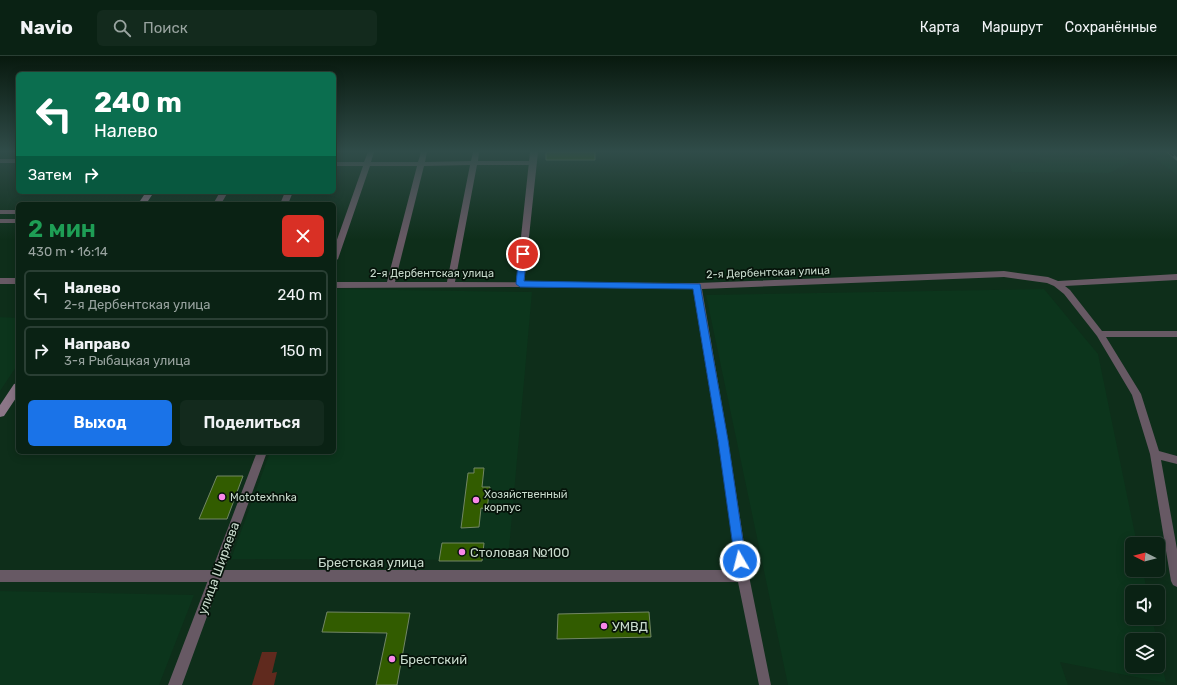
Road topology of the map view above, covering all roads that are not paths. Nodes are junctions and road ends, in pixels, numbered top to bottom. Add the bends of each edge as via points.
1 (361, 181) edge
2 (417, 181) edge
3 (471, 181) edge
4 (531, 181) edge
5 (0, 212) edge
6 (16, 212) edge
7 (0, 221) edge
8 (16, 221) edge
9 (336, 253) edge
10 (1177, 277) edge
11 (0, 281) edge
12 (16, 281) edge
13 (390, 284) junction
14 (520, 284) junction
15 (1057, 284) junction
16 (336, 285) edge
17 (450, 285) junction
18 (697, 286) junction
19 (1100, 334) junction
20 (1177, 334) edge
21 (16, 389) edge
22 (0, 413) edge
23 (261, 454) edge
24 (1155, 454) junction
25 (1177, 460) edge
26 (1172, 532) edge
27 (215, 575) junction
28 (0, 576) edge
29 (743, 576) junction
30 (1177, 581) edge
31 (175, 685) edge
32 (765, 685) edge

1 - 9 street
2 - 13 street
3 - 17 street
4 - 14 street
5 - 6 street
7 - 8 street
10 - 15 street
11 - 12 street
13 - 16 street, 2-я Дербентская улица
13 - 17 street, 2-я Дербентская улица
14 - 17 street, 2-я Дербентская улица
14 - 18 street, 2-я Дербентская улица
15 - 18 street, 2-я Дербентская улица via 1048,280 1004,274
15 - 19 street via 1067,292
18 - 29 street
19 - 20 street
19 - 24 street via 1136,394
21 - 22 main road
23 - 27 street, улица Ширяева
24 - 25 street
24 - 26 street
26 - 30 street
27 - 28 street, Брестская улица
27 - 29 street, Брестская улица
27 - 31 street, улица Ширяева
29 - 32 street

